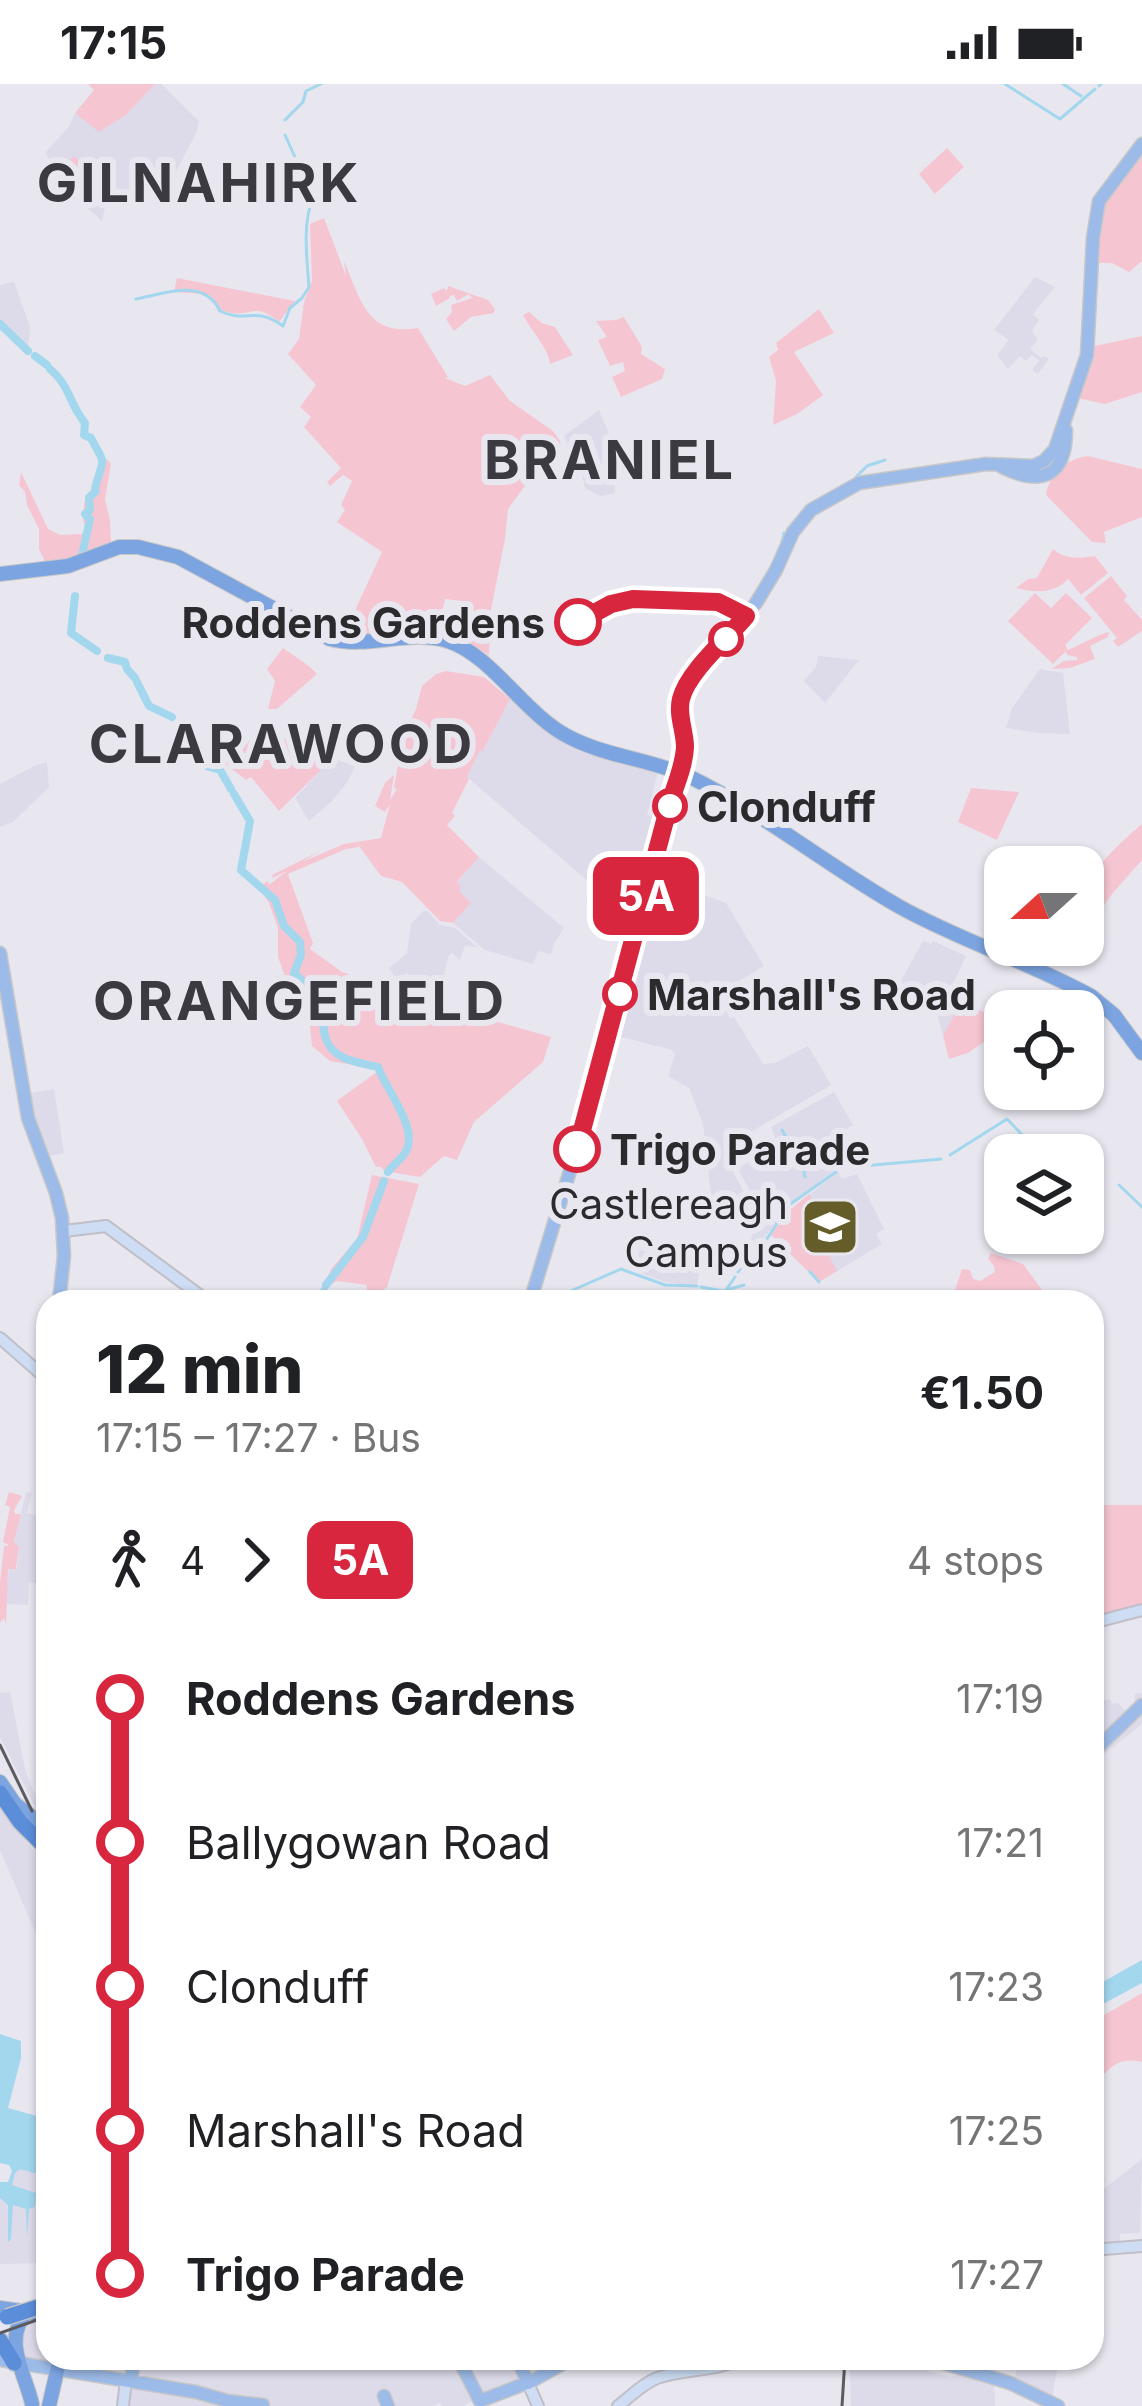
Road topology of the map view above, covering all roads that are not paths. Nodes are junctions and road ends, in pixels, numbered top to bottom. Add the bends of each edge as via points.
1 (1142, 144) edge
2 (1069, 411) junction
3 (1065, 454) junction
4 (1049, 457) junction
5 (1025, 471) junction
6 (0, 574) edge
7 (681, 769) junction
8 (744, 806) junction
9 (785, 823) dead end
10 (850, 880) dead end
11 (884, 897) junction
12 (974, 945) dead end
13 (984, 946) edge
14 (984, 948) edge
15 (0, 953) edge
16 (1025, 966) edge
17 (1142, 1048) edge
18 (64, 1232) junction
19 (60, 1290) edge
20 (193, 1290) edge
21 (534, 1290) edge
22 (0, 1338) edge
23 (36, 1370) edge
24 (1142, 1610) edge
25 (1104, 1620) edge
26 (1142, 1705) edge
27 (1104, 1741) edge
28 (0, 1782) edge
29 (0, 1797) edge
30 (36, 1820) edge
31 (36, 1840) edge
32 (1142, 2246) edge
33 (1104, 2249) edge
34 (36, 2310) edge
35 (36, 2312) edge
36 (2, 2315) edge
37 (12, 2355) edge
38 (57, 2370) edge
39 (68, 2370) edge
40 (462, 2370) edge
41 (522, 2370) edge
42 (550, 2370) edge
43 (686, 2370) edge
44 (966, 2370) edge
45 (129, 2375) edge
46 (527, 2381) junction
47 (196, 2398) edge
48 (475, 2404) edge
49 (32, 2405) edge
50 (50, 2406) edge
51 (126, 2406) edge
52 (263, 2406) edge
53 (538, 2406) edge
54 (618, 2406) edge
55 (1058, 2406) edge

1 - 2 main road via 1099,200 1088,355
2 - 3 main road
2 - 4 main road
3 - 4 main road
3 - 5 main road via 1052,472
4 - 5 main road
5 - 7 main road via 992,464 860,483 811,510 756,603 685,688
6 - 7 highway via 68,566 119,547 178,557 325,637 453,644 578,742
7 - 8 highway
7 - 8 highway
7 - 21 main road
8 - 9 highway
8 - 11 highway
8 - 17 highway via 908,906 1090,992
10 - 11 highway
11 - 13 highway
12 - 14 highway
15 - 18 main road via 28,1118
16 - 17 highway via 1096,1000
18 - 19 main road
18 - 20 main road via 106,1226
22 - 23 main road
24 - 25 main road
26 - 27 main road
28 - 30 highway
29 - 31 highway
32 - 33 main road
34 - 36 highway, bridge
35 - 37 highway via 18,2323
37 - 49 highway
38 - 50 highway
39 - 45 main road
40 - 48 main road
41 - 46 main road
42 - 46 main road
43 - 54 main road via 643,2384
44 - 55 main road
45 - 47 main road
45 - 51 main road
46 - 48 main road
46 - 53 main road
47 - 52 main road

